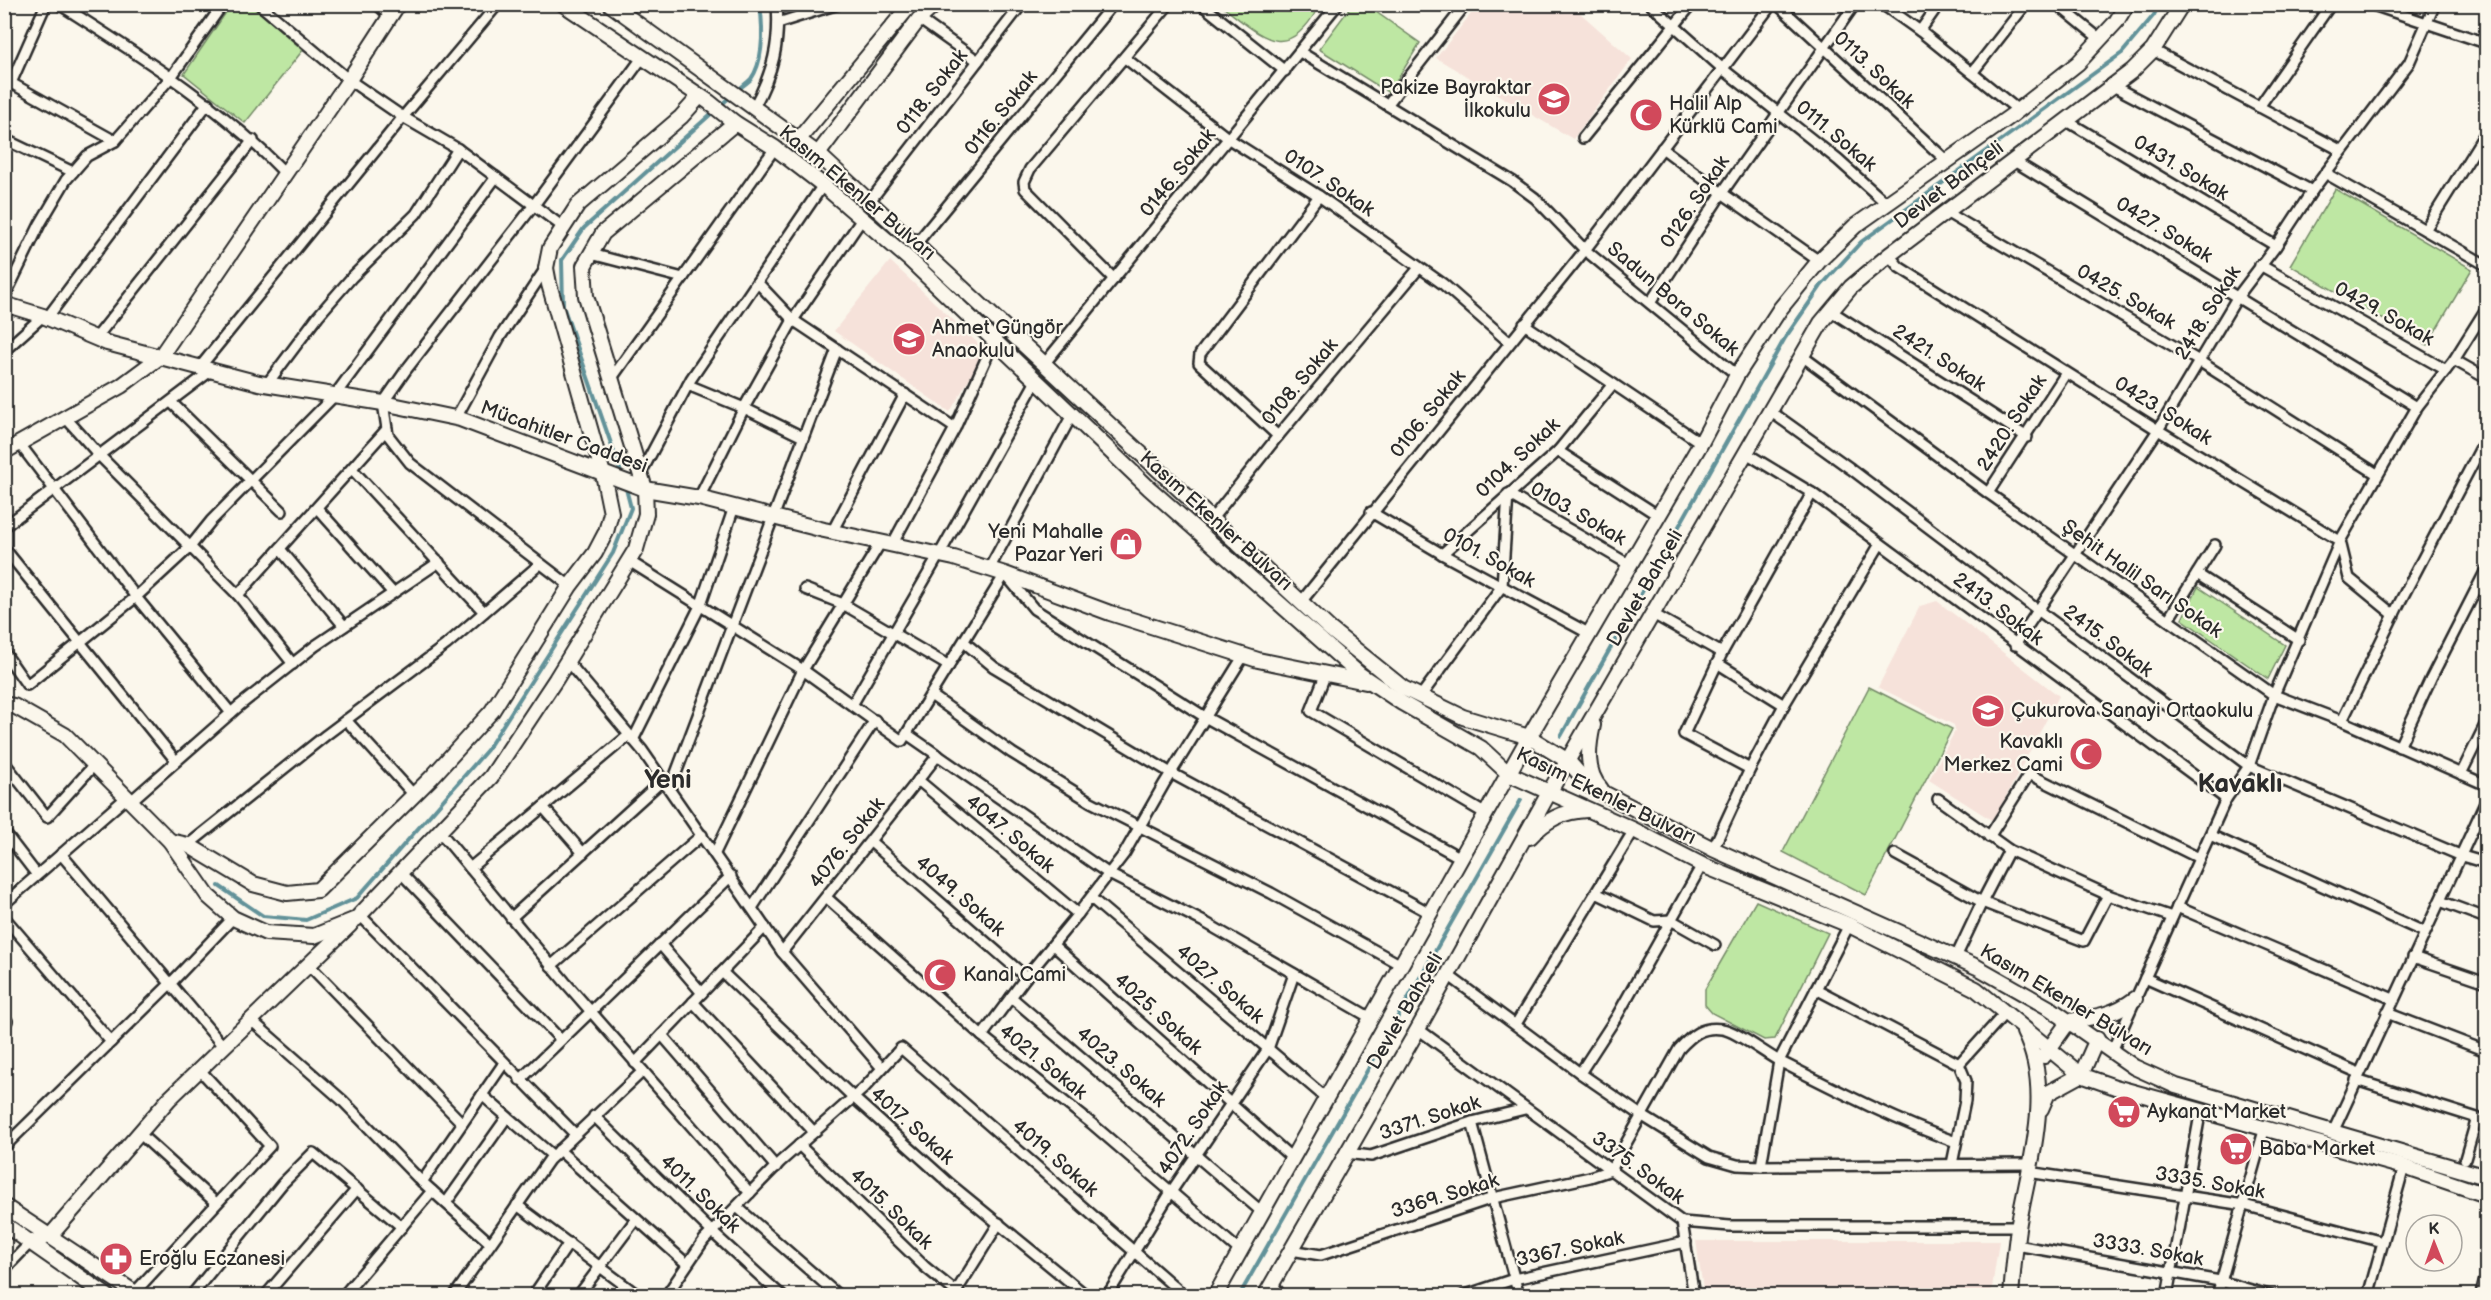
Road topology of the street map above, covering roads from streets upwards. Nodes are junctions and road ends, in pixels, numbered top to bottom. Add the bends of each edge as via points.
1 (46, 4) edge
2 (59, 4) edge
3 (223, 4) edge
4 (259, 4) edge
5 (377, 4) edge
6 (498, 4) edge
7 (564, 4) edge
8 (610, 4) edge
9 (777, 4) edge
10 (838, 4) edge
11 (911, 4) edge
12 (936, 4) edge
13 (1022, 4) edge
14 (1113, 4) edge
15 (1169, 4) edge
16 (1201, 4) edge
17 (1466, 4) edge
18 (1650, 4) edge
19 (1692, 4) edge
20 (1772, 4) edge
21 (1777, 4) edge
22 (1855, 4) edge
23 (1882, 4) edge
24 (1939, 4) edge
25 (2026, 4) edge
26 (2057, 4) edge
27 (2127, 4) edge
28 (2182, 4) edge
29 (2331, 4) edge
30 (2370, 4) edge
31 (2435, 4) edge
32 (1334, 6) edge
33 (394, 10) edge
34 (900, 10) edge
35 (919, 20) junction
36 (778, 23) junction
37 (2426, 23) junction
38 (1674, 26) junction
39 (1920, 31) junction
40 (2100, 39) junction
41 (2487, 43) edge
42 (1824, 48) junction
43 (2153, 50) junction
44 (1300, 52) junction
45 (642, 58) junction
46 (1125, 58) junction
47 (978, 61) junction
48 (1724, 70) junction
49 (1285, 71) junction
50 (1972, 73) junction
51 (172, 76) junction
52 (350, 81) junction
53 (10, 83) junction
54 (2113, 86) junction
55 (4, 93) edge
56 (704, 100) junction
57 (208, 103) junction
58 (751, 105) junction
59 (1387, 105) junction
60 (2259, 107) junction
61 (2018, 110) junction
62 (1779, 111) junction
63 (403, 117) junction
64 (731, 120) junction
65 (2067, 121) junction
66 (2487, 132) edge
67 (1583, 138) dead end
68 (4, 139) edge
69 (799, 139) junction
70 (1229, 139) junction
71 (253, 140) junction
72 (115, 141) junction
73 (775, 148) junction
74 (1662, 148) junction
75 (458, 149) junction
76 (2342, 152) junction
77 (818, 154) junction
78 (1947, 161) junction
79 (2014, 161) junction
80 (73, 172) junction
81 (285, 172) junction
82 (2325, 173) junction
83 (495, 177) junction
84 (823, 185) junction
85 (2312, 191) junction
86 (1722, 193) junction
87 (1320, 196) junction
88 (870, 201) junction
89 (1887, 204) junction
90 (534, 205) junction
91 (1946, 212) junction
92 (862, 219) junction
93 (563, 227) junction
94 (2425, 230) junction
95 (916, 244) junction
96 (2276, 246) junction
97 (1586, 250) junction
98 (591, 254) junction
99 (1889, 255) junction
100 (1819, 261) junction
101 (2260, 265) junction
102 (2487, 265) edge
103 (546, 268) junction
104 (1419, 268) junction
105 (683, 278) junction
106 (1114, 279) junction
107 (757, 282) junction
108 (2238, 296) junction
109 (4, 298) edge
110 (1650, 303) junction
111 (4, 304) edge
112 (2487, 309) edge
113 (1832, 310) junction
114 (45, 317) junction
115 (793, 320) junction
116 (1524, 324) junction
117 (96, 338) junction
118 (994, 340) junction
119 (1509, 342) junction
120 (837, 349) junction
121 (4, 351) edge
122 (1802, 356) junction
123 (160, 357) junction
124 (2454, 360) junction
125 (2199, 361) junction
126 (1045, 363) junction
127 (206, 369) junction
128 (2446, 370) junction
129 (2067, 372) junction
130 (1737, 375) junction
131 (612, 378) junction
132 (2487, 378) edge
133 (1036, 381) junction
134 (267, 384) junction
135 (1613, 384) junction
136 (688, 385) junction
137 (905, 394) junction
138 (334, 395) junction
139 (171, 402) junction
140 (383, 403) junction
141 (2417, 407) junction
142 (744, 408) junction
143 (1770, 411) junction
144 (1072, 415) junction
145 (66, 417) junction
146 (456, 418) junction
147 (956, 428) junction
148 (387, 429) junction
149 (2158, 430) junction
150 (1278, 436) junction
151 (803, 437) junction
152 (2027, 437) junction
153 (2487, 438) edge
154 (1701, 443) junction
155 (10, 446) edge
156 (1558, 451) junction
157 (1746, 453) junction
158 (99, 455) junction
159 (352, 469) junction
160 (641, 473) junction
161 (603, 474) junction
162 (2377, 474) junction
163 (250, 481) junction
164 (52, 489) junction
165 (645, 489) junction
166 (1812, 493) junction
167 (1988, 493) junction
168 (1508, 494) junction
169 (699, 498) junction
170 (734, 507) junction
171 (317, 508) junction
172 (282, 511) dead end
173 (1371, 512) junction
174 (1659, 516) junction
175 (773, 517) junction
176 (1211, 520) junction
177 (4, 527) edge
178 (832, 532) junction
179 (2340, 541) junction
180 (886, 544) junction
181 (1880, 544) junction
182 (2215, 545) dead end
183 (189, 546) junction
184 (4, 548) edge
185 (280, 549) junction
186 (1442, 554) junction
187 (2076, 554) junction
188 (939, 555) junction
189 (629, 561) junction
190 (439, 562) junction
191 (540, 564) junction
192 (1630, 565) junction
193 (989, 569) junction
194 (2487, 570) edge
195 (1005, 574) junction
196 (2197, 574) junction
197 (570, 586) junction
198 (1502, 586) junction
199 (805, 589) dead end
200 (393, 593) junction
201 (238, 595) junction
202 (136, 597) junction
203 (1301, 602) junction
204 (701, 604) junction
205 (843, 604) junction
206 (2039, 611) junction
207 (484, 612) junction
208 (1653, 614) junction
209 (2394, 615) junction
210 (2169, 620) junction
211 (733, 625) junction
212 (344, 626) junction
213 (893, 634) junction
214 (1590, 634) junction
215 (81, 640) junction
216 (2299, 640) junction
217 (964, 642) junction
218 (2015, 645) junction
219 (4, 652) edge
220 (1722, 653) junction
221 (1244, 655) junction
222 (567, 661) junction
223 (1717, 663) junction
224 (293, 664) junction
225 (949, 666) junction
226 (802, 670) junction
227 (1326, 674) junction
228 (1372, 683) junction
229 (931, 695) junction
230 (2274, 695) junction
231 (1420, 697) junction
232 (4, 704) edge
233 (852, 705) junction
234 (1784, 705) junction
235 (231, 713) junction
236 (1595, 715) junction
237 (1205, 717) junction
238 (346, 720) junction
239 (875, 720) junction
240 (2343, 721) junction
241 (2487, 723) edge
242 (908, 734) junction
243 (631, 737) junction
244 (1530, 737) junction
245 (2399, 747) junction
246 (938, 755) junction
247 (176, 761) junction
248 (1568, 761) junction
249 (4, 762) edge
250 (95, 764) junction
251 (2249, 766) junction
252 (1750, 769) junction
253 (1171, 773) junction
254 (1509, 774) junction
255 (2461, 774) junction
256 (663, 780) junction
257 (918, 780) junction
258 (2487, 785) edge
259 (670, 789) junction
260 (1550, 791) junction
261 (414, 795) junction
262 (1607, 795) junction
263 (129, 799) junction
264 (2226, 799) junction
265 (1938, 800) dead end
266 (2487, 801) edge
267 (543, 807) junction
268 (1590, 810) junction
269 (1486, 814) junction
270 (1139, 827) junction
271 (1634, 830) junction
272 (4, 832) edge
273 (440, 832) junction
274 (702, 835) junction
275 (2210, 835) junction
276 (1989, 837) junction
277 (170, 841) junction
278 (871, 842) junction
279 (188, 845) junction
280 (1518, 849) junction
281 (1713, 849) junction
282 (2009, 850) junction
283 (583, 853) junction
284 (715, 853) junction
285 (61, 854) junction
286 (1895, 854) dead end
287 (2462, 856) junction
288 (1461, 858) junction
289 (2199, 858) junction
290 (2487, 863) edge
291 (1702, 866) junction
292 (470, 868) junction
293 (401, 873) junction
294 (1109, 873) junction
295 (37, 875) junction
296 (731, 876) junction
297 (1596, 893) junction
298 (2108, 895) junction
299 (827, 898) junction
300 (1091, 898) junction
301 (2439, 901) junction
302 (1982, 902) junction
303 (4, 904) edge
304 (2177, 907) junction
305 (752, 908) junction
306 (1430, 913) junction
307 (1078, 914) junction
308 (4, 916) edge
309 (358, 917) junction
310 (2172, 917) junction
311 (233, 918) junction
312 (512, 918) junction
313 (2487, 918) edge
314 (1671, 920) junction
315 (1849, 925) junction
316 (765, 927) junction
317 (2424, 932) junction
318 (660, 944) junction
319 (1053, 945) junction
320 (1715, 945) dead end
321 (782, 952) junction
322 (1956, 957) junction
323 (2413, 957) junction
324 (308, 964) junction
325 (1401, 965) junction
326 (551, 966) junction
327 (722, 972) junction
328 (1294, 974) junction
329 (1448, 975) junction
330 (1026, 977) junction
331 (2145, 978) junction
332 (2487, 982) edge
333 (170, 984) junction
334 (1816, 989) junction
335 (702, 993) junction
336 (1011, 997) junction
337 (2136, 999) junction
338 (2393, 999) junction
339 (693, 1002) junction
340 (590, 1011) junction
341 (2006, 1012) junction
342 (2387, 1013) junction
343 (1371, 1018) junction
344 (251, 1020) junction
345 (2069, 1021) junction
346 (1516, 1024) junction
347 (2020, 1025) junction
348 (1418, 1029) junction
349 (662, 1035) junction
350 (982, 1036) junction
351 (2097, 1039) junction
352 (561, 1040) junction
353 (111, 1042) junction
354 (223, 1046) junction
355 (1268, 1049) junction
356 (2048, 1049) junction
357 (2112, 1051) junction
358 (2487, 1051) edge
359 (1779, 1061) junction
360 (504, 1063) junction
361 (635, 1063) junction
362 (1959, 1064) junction
363 (2037, 1066) junction
364 (882, 1068) junction
365 (199, 1069) junction
366 (643, 1071) junction
367 (1580, 1073) junction
368 (2081, 1075) junction
369 (2357, 1076) junction
370 (520, 1080) junction
371 (482, 1095) junction
372 (854, 1097) junction
373 (1326, 1098) junction
374 (1232, 1104) junction
375 (1525, 1109) junction
376 (2201, 1109) junction
377 (2038, 1114) junction
378 (1641, 1115) junction
379 (594, 1116) junction
380 (507, 1117) junction
381 (1472, 1122) junction
382 (462, 1123) junction
383 (2265, 1127) junction
384 (814, 1132) junction
385 (2333, 1132) junction
386 (139, 1133) junction
387 (575, 1134) junction
388 (1956, 1142) junction
389 (799, 1145) junction
390 (4, 1146) edge
391 (556, 1153) junction
392 (1346, 1153) junction
393 (1196, 1155) junction
394 (1292, 1158) junction
395 (2465, 1159) dead end
396 (1952, 1164) junction
397 (1761, 1166) junction
398 (776, 1167) junction
399 (2404, 1167) junction
400 (2029, 1168) junction
401 (1611, 1170) junction
402 (2487, 1177) edge
403 (422, 1182) junction
404 (357, 1190) junction
405 (432, 1191) junction
406 (1171, 1192) junction
407 (750, 1193) junction
408 (2487, 1195) edge
409 (2186, 1196) junction
410 (1493, 1198) junction
411 (216, 1203) junction
412 (446, 1203) junction
413 (2244, 1204) junction
414 (517, 1205) junction
415 (4, 1206) edge
416 (737, 1207) junction
417 (1262, 1212) junction
418 (636, 1219) junction
419 (1682, 1222) junction
420 (999, 1223) junction
421 (4, 1224) edge
422 (2018, 1226) junction
423 (402, 1227) junction
424 (712, 1232) junction
425 (51, 1235) junction
426 (1686, 1242) junction
427 (2383, 1242) junction
428 (30, 1243) junction
429 (490, 1243) junction
430 (569, 1243) junction
431 (2016, 1245) junction
432 (1291, 1250) junction
433 (1135, 1251) junction
434 (1240, 1251) junction
435 (687, 1264) junction
436 (599, 1266) junction
437 (4, 1270) edge
438 (2171, 1272) junction
439 (1514, 1279) junction
440 (2220, 1281) junction
441 (1272, 1283) junction
442 (2487, 1283) edge
443 (137, 1294) edge
444 (957, 1294) edge
445 (666, 1295) edge
446 (106, 1296) edge
447 (191, 1296) edge
448 (265, 1296) edge
449 (343, 1296) edge
450 (454, 1296) edge
451 (533, 1296) edge
452 (578, 1296) edge
453 (639, 1296) edge
454 (782, 1296) edge
455 (839, 1296) edge
456 (1087, 1296) edge
457 (1107, 1296) edge
458 (1185, 1296) edge
459 (1215, 1296) edge
460 (1264, 1296) edge
461 (1281, 1296) edge
462 (1463, 1296) edge
463 (1519, 1296) edge
464 (1694, 1296) edge
465 (2011, 1296) edge
466 (2167, 1296) edge
467 (2217, 1296) edge
468 (2272, 1296) edge
469 (2368, 1296) edge
470 (2483, 1296) edge

1 - 53 street
2 - 51 street
3 - 51 street
4 - 52 street
5 - 33 street
6 - 63 street
7 - 45 street
8 - 58 street, Kasım Ekenler Bulvarı
9 - 36 street
10 - 36 street
11 - 34 street
12 - 35 street
13 - 47 street, 0118. Sokak
14 - 95 street, 0116. Sokak
15 - 46 street
16 - 49 street
17 - 59 street
18 - 38 street, 0111. Sokak
19 - 38 street
20 - 48 street, 0106. Sokak
21 - 42 street, 0113. Sokak
22 - 42 street, 0126. Sokak
23 - 39 street
24 - 39 street
25 - 50 street
26 - 40 street
27 - 40 street, Devlet Bahçeli
28 - 43 street, Devlet Bahçeli
29 - 60 street
30 - 37 street
31 - 37 street, 2418. Sokak
32 - 44 street, 0146. Sokak
33 - 52 street
34 - 69 street
35 - 47 street
35 - 77 street
36 - 58 street via 776,55
37 - 41 street
37 - 76 street, 2418. Sokak via 2409,63
38 - 48 street, 0111. Sokak
38 - 67 street
39 - 50 street
40 - 61 street, Devlet Bahçeli via 2078,63
42 - 62 street, 0126. Sokak
42 - 78 street, 0113. Sokak
43 - 54 street, Devlet Bahçeli
43 - 60 street
44 - 49 street, 0146. Sokak
44 - 59 street, Sadun Bora Sokak
45 - 56 street
45 - 90 street
46 - 70 street, 0107. Sokak
46 - 106 street via 1030,169 1024,182 1025,189
47 - 88 street, 0118. Sokak
48 - 62 street, 0111. Sokak
48 - 74 street, 0106. Sokak
49 - 70 street, 0146. Sokak
50 - 61 street
51 - 57 street
51 - 72 street
52 - 63 street
52 - 81 street
53 - 55 street
53 - 72 street
54 - 65 street, Devlet Bahçeli
54 - 85 street
56 - 64 street, Kasım Ekenler Bulvarı
56 - 93 street via 578,205
57 - 71 street
57 - 114 street
58 - 69 street, Kasım Ekenler Bulvarı
59 - 97 street, Sadun Bora Sokak via 1535,198
60 - 76 street
61 - 78 street, Devlet Bahçeli
62 - 86 street, 0126. Sokak
62 - 89 street, 0111. Sokak
63 - 75 street
63 - 127 street
64 - 73 street, Kasım Ekenler Bulvarı
64 - 98 street via 603,233
65 - 79 street, Devlet Bahçeli
65 - 96 street, 0431. Sokak
66 - 94 street
68 - 80 street
69 - 77 street, Kasım Ekenler Bulvarı
70 - 87 street, 0107. Sokak
70 - 106 street, 0146. Sokak
71 - 81 street
71 - 117 street
72 - 80 street via 87,156
73 - 84 street, Kasım Ekenler Bulvarı
73 - 105 street
74 - 86 street
74 - 97 street, 0106. Sokak
75 - 83 street
75 - 134 street via 416,214 352,277
76 - 82 street, 2418. Sokak
77 - 88 street, Kasım Ekenler Bulvarı
78 - 89 street, Devlet Bahçeli
79 - 91 street, Devlet Bahçeli
79 - 108 street, 0427. Sokak
80 - 109 street via 40,224
81 - 123 street
82 - 85 street, 2418. Sokak
82 - 94 street
83 - 90 street
83 - 138 street
84 - 92 street, Kasım Ekenler Bulvarı
84 - 107 street
85 - 96 street, 2418. Sokak
86 - 100 street
86 - 110 street, 0126. Sokak
87 - 104 street, 0107. Sokak
87 - 150 street via 1200,354 1199,363
88 - 95 street, Kasım Ekenler Bulvarı
89 - 100 street, Devlet Bahçeli via 1855,226
90 - 93 street
90 - 140 street
91 - 99 street, Devlet Bahçeli
91 - 125 street, 0425. Sokak
92 - 115 street
92 - 118 street, Kasım Ekenler Bulvarı
93 - 103 street via 550,248
94 - 102 street
95 - 126 street, Kasım Ekenler Bulvarı
96 - 101 street, 2418. Sokak
97 - 110 street, Sadun Bora Sokak
97 - 116 street, 0106. Sokak
98 - 105 street
98 - 131 street via 584,266 586,296
99 - 113 street, Devlet Bahçeli via 1851,287
99 - 129 street, 0423. Sokak via 1899,267
100 - 130 street, Devlet Bahçeli via 1780,309
101 - 108 street, 2418. Sokak
101 - 128 street, 0429. Sokak
103 - 146 street via 500,337
103 - 161 street
104 - 119 street, 0107. Sokak
104 - 150 street, 0108. Sokak
105 - 131 street
106 - 126 street, 0146. Sokak
107 - 115 street
107 - 136 street
108 - 125 street, 2418. Sokak
108 - 141 street, 0427. Sokak
110 - 130 street, Sadun Bora Sokak
111 - 114 street, Mücahitler Caddesi
112 - 124 street
113 - 122 street, Devlet Bahçeli
113 - 152 street, 2421. Sokak
114 - 117 street, Mücahitler Caddesi
114 - 121 street
115 - 120 street
115 - 142 street
116 - 119 street, 0106. Sokak
116 - 135 street
117 - 123 street, Mücahitler Caddesi
118 - 133 street, Kasım Ekenler Bulvarı
118 - 147 street
119 - 173 street, 0106. Sokak
120 - 137 street
120 - 151 street
122 - 143 street, Devlet Bahçeli
122 - 167 street, Şehit Halil Sarı Sokak
123 - 127 street, Mücahitler Caddesi
123 - 145 street via 122,386
124 - 128 street, 0429. Sokak
124 - 132 street, 0429. Sokak
125 - 149 street, 2418. Sokak
125 - 162 street, 0425. Sokak
126 - 176 street, Kasım Ekenler Bulvarı
127 - 134 street, Mücahitler Caddesi
127 - 139 street
128 - 141 street
129 - 149 street, 0423. Sokak
129 - 152 street, 2420. Sokak
130 - 154 street, Devlet Bahçeli
131 - 160 street
133 - 144 street, Kasım Ekenler Bulvarı
133 - 188 street
134 - 138 street, Mücahitler Caddesi
135 - 154 street
135 - 156 street, 0104. Sokak
136 - 142 street
136 - 160 street
137 - 147 street
137 - 178 street
138 - 140 street, Mücahitler Caddesi
138 - 163 street
139 - 158 street
139 - 163 street
140 - 146 street, Mücahitler Caddesi
140 - 148 street
141 - 162 street
142 - 151 street
142 - 169 street
143 - 157 street, Devlet Bahçeli
143 - 206 street, 2415. Sokak
144 - 193 street
144 - 228 street, Kasım Ekenler Bulvarı via 1158,496
145 - 155 street
145 - 158 street
146 - 161 street, Mücahitler Caddesi
147 - 180 street
148 - 159 street
148 - 191 street via 410,463
149 - 179 street, 0423. Sokak
149 - 187 street, 2418. Sokak
150 - 176 street, 0108. Sokak
151 - 175 street
152 - 167 street, 2420. Sokak
153 - 209 street
154 - 174 street, Devlet Bahçeli
155 - 164 street
156 - 168 street, 0104. Sokak
156 - 174 street
157 - 166 street, 2413. Sokak
157 - 208 street, Devlet Bahçeli
158 - 164 street
158 - 183 street
159 - 171 street
159 - 190 street
160 - 165 street
161 - 165 street, Mücahitler Caddesi
161 - 197 street via 611,513 606,532
162 - 179 street
163 - 172 street
163 - 183 street
164 - 177 street
164 - 202 street
165 - 169 street, Mücahitler Caddesi
165 - 189 street via 646,514
166 - 181 street, 2413. Sokak
166 - 220 street
167 - 187 street, Şehit Halil Sarı Sokak
168 - 186 street, 0104. Sokak
168 - 192 street, 0103. Sokak
168 - 198 street
169 - 170 street, Mücahitler Caddesi
170 - 175 street, Mücahitler Caddesi
170 - 204 street
171 - 185 street
171 - 200 street
173 - 186 street, 0101. Sokak
173 - 203 street, 0106. Sokak
174 - 192 street, Devlet Bahçeli
175 - 178 street, Mücahitler Caddesi
175 - 211 street
176 - 203 street, Kasım Ekenler Bulvarı
178 - 180 street, Mücahitler Caddesi
179 - 209 street via 2349,578
179 - 216 street
180 - 188 street, Mücahitler Caddesi
180 - 205 street
181 - 218 street, 2413. Sokak
181 - 234 street
182 - 196 street
183 - 201 street
183 - 202 street
184 - 215 street
185 - 201 street
185 - 212 street
186 - 198 street, 0101. Sokak
187 - 206 street, 2418. Sokak
187 - 210 street, Şehit Halil Sarı Sokak
188 - 193 street, Mücahitler Caddesi
188 - 213 street
189 - 204 street
189 - 222 street
190 - 200 street
190 - 207 street
191 - 197 street
191 - 207 street
192 - 214 street, Devlet Bahçeli
193 - 195 street, Mücahitler Caddesi
194 - 245 street
195 - 217 street
195 - 221 street, Mücahitler Caddesi via 1110,613
195 - 237 street via 1034,609
196 - 210 street
196 - 216 street
197 - 261 street via 492,711
198 - 214 street, 0101. Sokak
198 - 231 street
199 - 205 street
200 - 212 street
201 - 224 street
202 - 215 street
202 - 235 street
203 - 231 street, Kasım Ekenler Bulvarı via 1340,638
204 - 211 street
204 - 243 street
205 - 213 street
205 - 226 street
206 - 218 street, 2418. Sokak
206 - 251 street, 2415. Sokak
207 - 238 street
208 - 220 street
208 - 236 street, Devlet Bahçeli
209 - 240 street
210 - 230 street, Şehit Halil Sarı Sokak
211 - 226 street
211 - 259 street
212 - 224 street
213 - 225 street
213 - 233 street
214 - 244 street, Devlet Bahçeli
215 - 219 street via 27,685
215 - 247 street
216 - 230 street
217 - 225 street
217 - 253 street via 994,667
218 - 264 street, 2413. Sokak
220 - 223 street
221 - 227 street, Mücahitler Caddesi
221 - 237 street
222 - 243 street
222 - 273 street via 491,777
223 - 234 street
223 - 252 street via 1684,734
224 - 235 street
225 - 229 street
226 - 233 street
226 - 284 street
227 - 228 street, Mücahitler Caddesi
227 - 269 street via 1311,711
228 - 254 street, Kasım Ekenler Bulvarı via 1481,748
229 - 242 street
229 - 270 street via 1012,753
230 - 240 street, Şehit Halil Sarı Sokak
230 - 251 street
231 - 244 street, Kasım Ekenler Bulvarı via 1463,717
232 - 250 street via 65,735
233 - 239 street
234 - 252 street
235 - 247 street
236 - 248 street, Devlet Bahçeli
236 - 262 street via 1589,758 1593,781
237 - 253 street
237 - 288 street
238 - 261 street
238 - 279 street
239 - 242 street via 902,741
239 - 305 street
240 - 245 street, Şehit Halil Sarı Sokak
241 - 255 street
242 - 246 street
243 - 256 street
243 - 267 street
244 - 248 street, Kasım Ekenler Bulvarı
244 - 254 street, Devlet Bahçeli
245 - 255 street, Şehit Halil Sarı Sokak
246 - 257 street, 4076. Sokak
246 - 294 street
247 - 263 street
248 - 260 street, Devlet Bahçeli
248 - 262 street, Kasım Ekenler Bulvarı via 1590,786
249 - 250 street via 47,816
250 - 263 street
251 - 264 street
251 - 287 street, 2415. Sokak
252 - 281 street
253 - 270 street
253 - 306 street
254 - 260 street, Kasım Ekenler Bulvarı
254 - 269 street, Devlet Bahçeli
255 - 258 street, Şehit Halil Sarı Sokak
256 - 259 street
256 - 283 street
257 - 278 street, 4076. Sokak
257 - 307 street, 4047. Sokak
259 - 274 street
260 - 268 street, Kasım Ekenler Bulvarı
260 - 280 street, Devlet Bahçeli
261 - 279 street via 318,890 287,893 253,884
262 - 281 street, Kasım Ekenler Bulvarı
263 - 277 street
263 - 285 street
264 - 275 street
265 - 276 street
266 - 287 street
267 - 283 street
267 - 292 street
268 - 271 street, Kasım Ekenler Bulvarı
268 - 280 street via 1559,815
269 - 288 street, Devlet Bahçeli
270 - 294 street
270 - 325 street via 1271,893
271 - 291 street, Kasım Ekenler Bulvarı
271 - 297 street
272 - 295 street
273 - 292 street
273 - 293 street
274 - 284 street
274 - 326 street
275 - 289 street
275 - 317 street
276 - 282 street
276 - 289 street via 2029,774
277 - 279 street
277 - 311 street via 208,896
278 - 299 street, 4076. Sokak
278 - 330 street, 4049. Sokak
280 - 329 street, Devlet Bahçeli
281 - 322 street, Kasım Ekenler Bulvarı
282 - 298 street
282 - 302 street
283 - 312 street
284 - 296 street
285 - 295 street
285 - 333 street
286 - 302 street
287 - 290 street, 2415. Sokak
287 - 301 street
288 - 306 street, Devlet Bahçeli
289 - 304 street
291 - 314 street
291 - 315 street, Kasım Ekenler Bulvarı
292 - 312 street
293 - 309 street
293 - 352 street
294 - 300 street
294 - 328 street
295 - 303 street
296 - 305 street
296 - 318 street
297 - 314 street via 1654,921
297 - 346 street
298 - 302 street via 2084,941
298 - 310 street
299 - 321 street, 4076. Sokak
299 - 350 street, 4021. Sokak
300 - 307 street
300 - 355 street, 4027. Sokak
301 - 313 street
301 - 317 street
302 - 322 street
304 - 310 street
304 - 338 street
305 - 316 street
306 - 325 street, Devlet Bahçeli
307 - 319 street
308 - 353 street
309 - 311 street via 314,936 266,933
309 - 324 street
309 - 360 street
310 - 331 street
311 - 333 street
312 - 326 street
314 - 320 street
314 - 367 street
315 - 334 street
315 - 341 street, Kasım Ekenler Bulvarı via 1976,989
316 - 321 street
316 - 327 street
317 - 323 street
318 - 335 street
318 - 340 street
319 - 330 street
319 - 374 street, 4025. Sokak
321 - 364 street
322 - 345 street, Kasım Ekenler Bulvarı
323 - 332 street
323 - 338 street
324 - 344 street
324 - 382 street
325 - 343 street, Devlet Bahçeli
326 - 340 street
327 - 335 street
327 - 372 street, 4017. Sokak
328 - 343 street
328 - 355 street, 4072. Sokak
329 - 346 street, 3335. Sokak
329 - 348 street, Devlet Bahçeli
330 - 336 street
331 - 337 street
331 - 369 street
333 - 353 street
333 - 354 street
334 - 359 street
334 - 362 street
335 - 339 street
336 - 350 street
336 - 393 street, 4023. Sokak
337 - 345 street via 2120,1010
337 - 357 street
338 - 342 street
339 - 349 street
339 - 384 street
340 - 352 street
340 - 361 street
341 - 347 street, Kasım Ekenler Bulvarı
341 - 362 street
342 - 358 street
342 - 369 street
343 - 373 street, Devlet Bahçeli
344 - 354 street
344 - 403 street via 342,1100
345 - 351 street, Kasım Ekenler Bulvarı
345 - 356 street
346 - 367 street, 3335. Sokak
347 - 356 street, Kasım Ekenler Bulvarı
347 - 363 street
348 - 375 street, 3375. Sokak
348 - 392 street, Devlet Bahçeli
349 - 361 street
349 - 398 street
350 - 406 street, 4021. Sokak
351 - 357 street, Kasım Ekenler Bulvarı
351 - 368 street
352 - 370 street
353 - 390 street
354 - 365 street
355 - 373 street, 4027. Sokak
355 - 374 street, 4072. Sokak
356 - 363 street
356 - 368 street, Kasım Ekenler Bulvarı
357 - 385 street, Kasım Ekenler Bulvarı via 2134,1067 2176,1086
359 - 378 street via 1725,1029 1705,1028 1679,1049
359 - 388 street via 1921,1130
359 - 397 street
360 - 370 street
360 - 371 street
361 - 366 street
362 - 388 street via 1966,1082
363 - 377 street
364 - 372 street
364 - 433 street, 4019. Sokak via 901,1048
365 - 386 street
365 - 411 street via 270,1146
366 - 379 street
366 - 407 street
367 - 378 street, 3335. Sokak
368 - 376 street, Kasım Ekenler Bulvarı
368 - 377 street via 2048,1093
369 - 385 street
369 - 395 street via 2477,1118
370 - 387 street
371 - 380 street
371 - 382 street
372 - 384 street
372 - 420 street, 4017. Sokak
373 - 394 street, Devlet Bahçeli
374 - 393 street, 4072. Sokak
374 - 394 street, 4025. Sokak
375 - 381 street, 3371. Sokak
375 - 401 street, 3375. Sokak
376 - 383 street, Kasım Ekenler Bulvarı
376 - 409 street
377 - 400 street
378 - 397 street, 3335. Sokak via 1709,1157 1737,1165
378 - 401 street
379 - 387 street
379 - 424 street, 4011. Sokak
380 - 391 street
380 - 412 street
381 - 392 street, 3371. Sokak via 1371,1156
381 - 410 street
382 - 403 street
383 - 399 street, Kasım Ekenler Bulvarı
383 - 413 street
384 - 389 street
385 - 402 street, Kasım Ekenler Bulvarı
386 - 411 street
386 - 425 street
387 - 391 street
388 - 396 street
389 - 398 street
389 - 444 street, 4015. Sokak
391 - 414 street
391 - 418 street
392 - 432 street, Devlet Bahçeli
393 - 406 street, 4072. Sokak
393 - 417 street, 4023. Sokak
394 - 417 street, Devlet Bahçeli
396 - 397 street, 3335. Sokak
396 - 400 street, 3335. Sokak
398 - 407 street
399 - 408 street, Kasım Ekenler Bulvarı
399 - 427 street
400 - 409 street, 3335. Sokak
400 - 422 street
401 - 410 street, 3369. Sokak
401 - 419 street, 3375. Sokak
403 - 405 street
404 - 423 street
404 - 447 street via 313,1153 282,1184
404 - 448 street
405 - 412 street
405 - 423 street
406 - 433 street, 4072. Sokak
406 - 434 street, 4021. Sokak
407 - 416 street
409 - 413 street, 3335. Sokak
409 - 438 street
410 - 432 street, 3369. Sokak via 1321,1255
410 - 439 street
411 - 443 street
412 - 429 street
413 - 427 street, 3335. Sokak
413 - 440 street
414 - 429 street
414 - 430 street
415 - 425 street
416 - 424 street
416 - 455 street
417 - 434 street, Devlet Bahçeli
418 - 435 street
418 - 436 street
419 - 422 street, 3375. Sokak via 1730,1226
419 - 426 street
420 - 444 street
420 - 456 street, 4017. Sokak
421 - 428 street
422 - 431 street
423 - 449 street
424 - 435 street
424 - 454 street, 4011. Sokak
425 - 428 street
425 - 443 street
426 - 439 street, 3367. Sokak
426 - 464 street
427 - 469 street
428 - 437 street
428 - 446 street
429 - 450 street
430 - 436 street
430 - 451 street
431 - 438 street, 3333. Sokak
431 - 465 street
432 - 441 street, Devlet Bahçeli
433 - 457 street, 4072. Sokak
433 - 458 street, 4019. Sokak
434 - 459 street, Devlet Bahçeli
435 - 445 street
436 - 452 street
436 - 453 street
438 - 440 street, 3333. Sokak
438 - 466 street
439 - 462 street, 3367. Sokak
439 - 463 street
440 - 467 street
440 - 468 street, 3333. Sokak
441 - 460 street, Devlet Bahçeli
441 - 461 street
442 - 470 street

